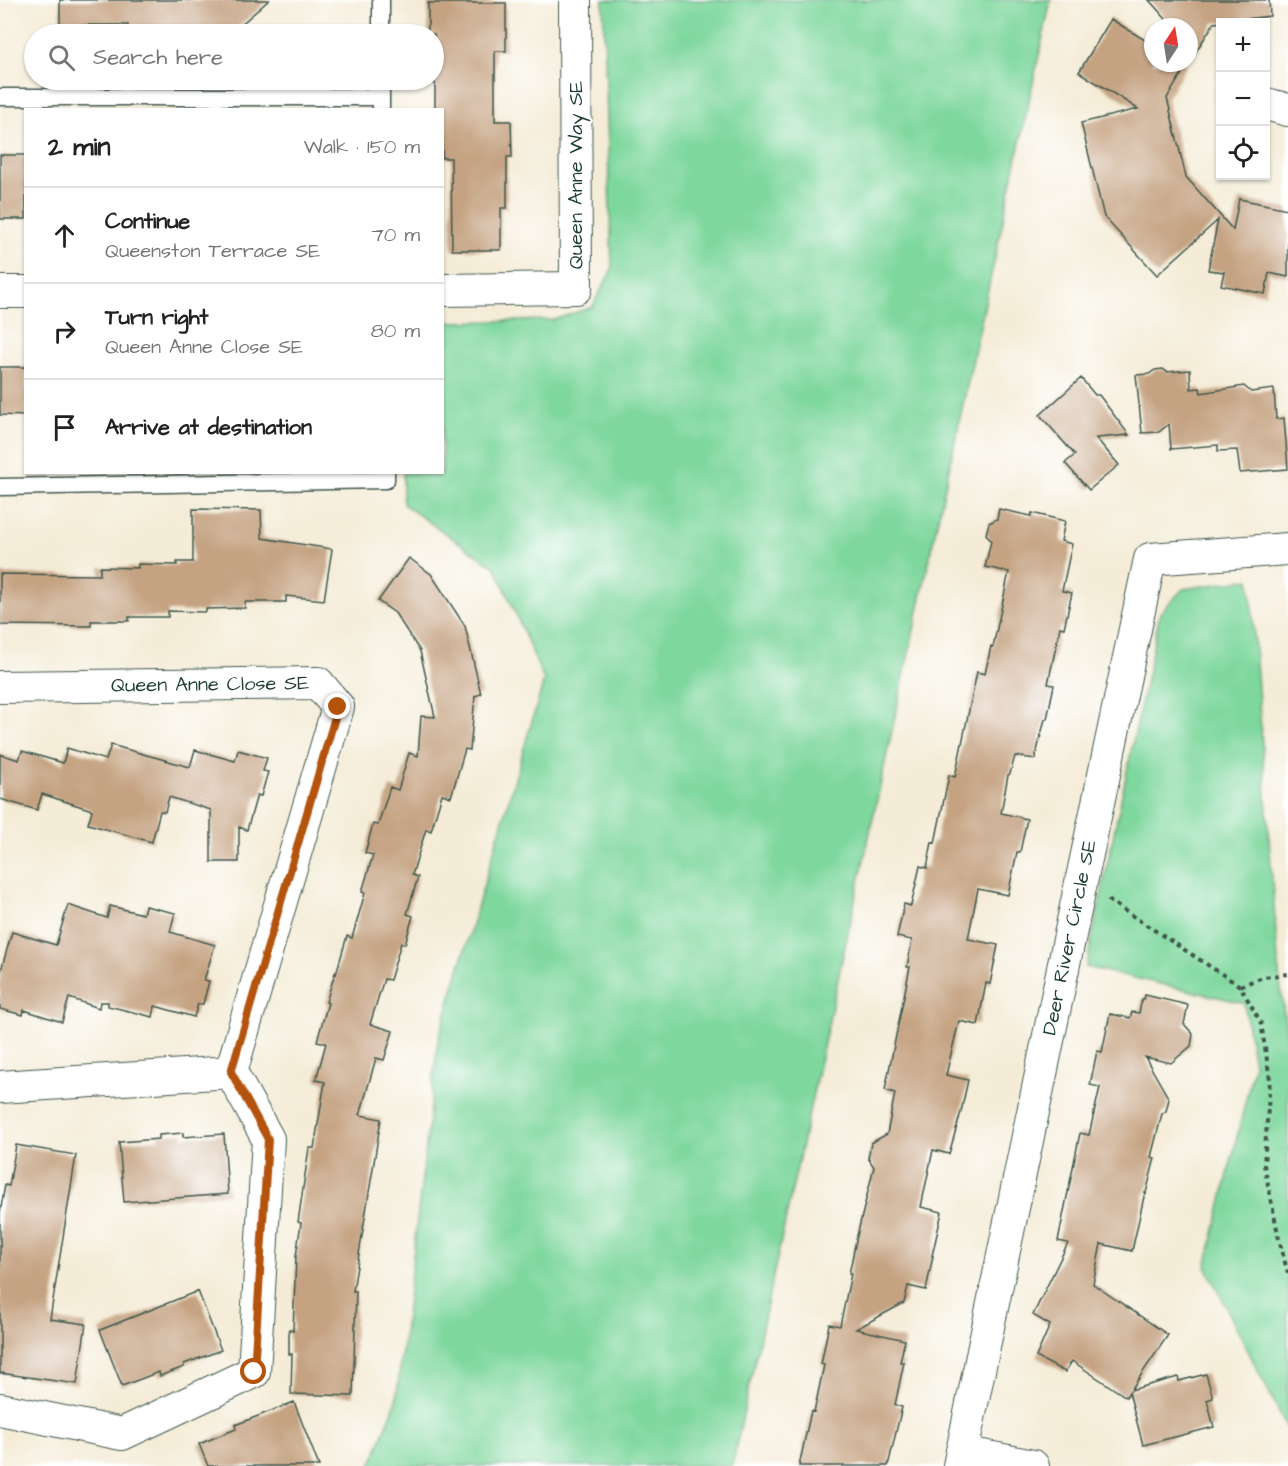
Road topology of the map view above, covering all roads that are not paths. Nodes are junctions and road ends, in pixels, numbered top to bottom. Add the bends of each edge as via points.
1 (381, 0) edge
2 (575, 0) edge
3 (381, 24) edge
4 (0, 97) edge
5 (381, 103) edge
6 (1270, 105) edge
7 (1288, 110) edge
8 (444, 290) edge
9 (0, 292) edge
10 (24, 292) edge
11 (386, 474) edge
12 (0, 487) edge
13 (1288, 549) edge
14 (0, 687) edge
15 (231, 1072) junction
16 (0, 1087) edge
17 (0, 1409) edge
18 (960, 1459) edge
19 (1033, 1466) edge

1 - 3 lane
2 - 8 street, Queen Anne Way SE via 576,288
4 - 5 lane
6 - 7 street
9 - 10 street
11 - 12 lane via 386,480
13 - 18 street, Deer River Circle SE via 1150,559
14 - 15 street, Queen Anne Close SE via 318,683 338,707
15 - 16 street
15 - 17 street via 268,1139 254,1372 122,1434
18 - 19 street, Deer River Circle SE

